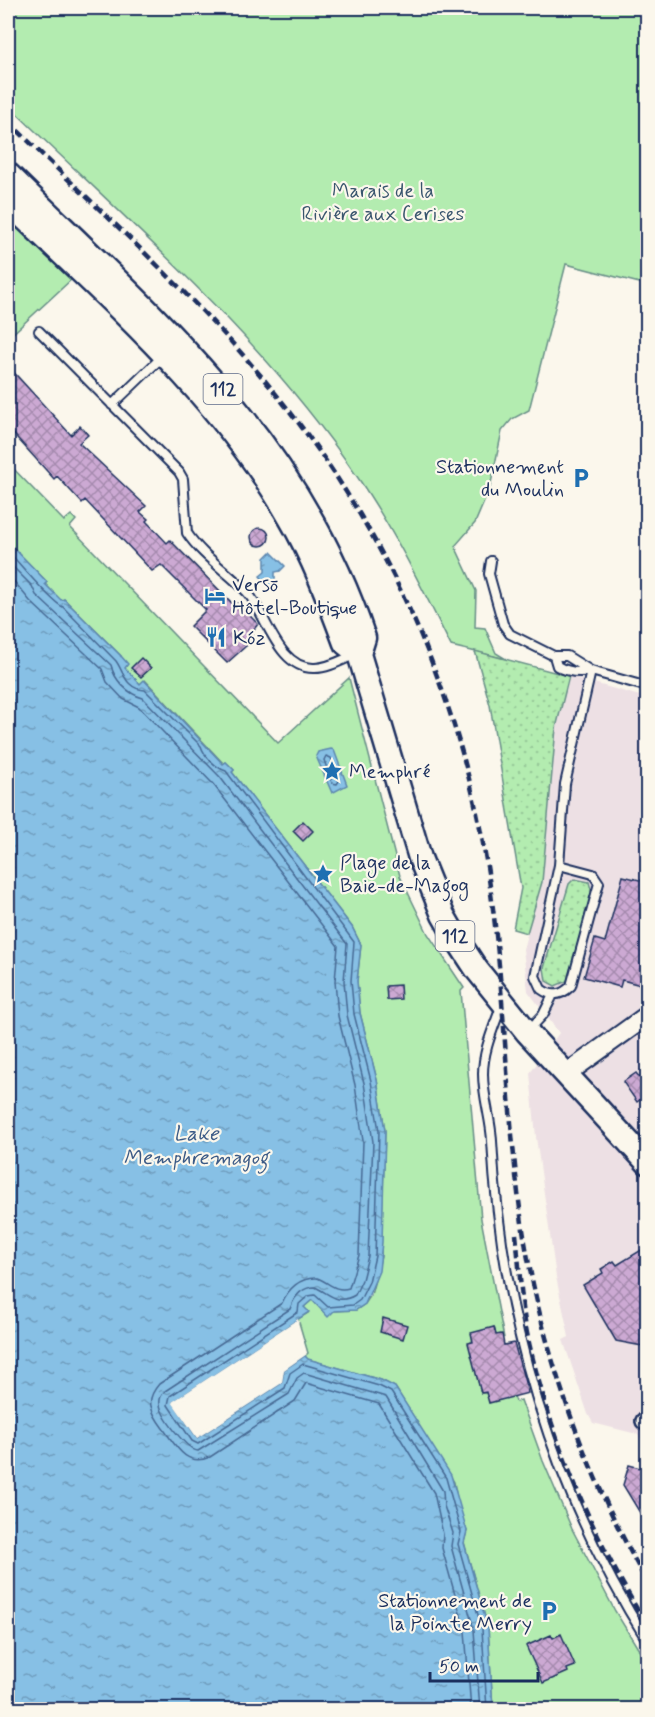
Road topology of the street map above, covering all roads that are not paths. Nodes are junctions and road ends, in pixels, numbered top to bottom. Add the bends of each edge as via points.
1 (8, 174) edge
2 (8, 202) edge
3 (39, 331) dead end
4 (170, 348) junction
5 (112, 405) junction
6 (491, 561) dead end
7 (359, 654) junction
8 (554, 656) junction
9 (591, 671) junction
10 (648, 687) edge
11 (559, 865) junction
12 (553, 995) junction
13 (502, 1003) junction
14 (648, 1015) edge
15 (526, 1032) junction
16 (566, 1074) junction
17 (648, 1163) edge
18 (648, 1642) edge

1 - 4 main road, 112
2 - 4 main road, 112
3 - 5 lane
4 - 5 lane
4 - 7 main road, 112 via 272,488 315,567 345,643
5 - 7 lane via 179,472 183,479 187,533 250,597 271,636 286,654 303,666 315,668
6 - 8 lane via 489,574 505,628 516,638
7 - 13 main road, 112 via 396,786 429,884 458,941
8 - 9 lane via 567,656
8 - 9 lane via 562,669
9 - 10 lane
9 - 11 lane via 565,784
11 - 12 lane via 536,976 541,989
11 - 12 lane via 593,874 600,883 571,986
12 - 15 lane via 543,1015
13 - 15 main road, 112
13 - 18 lane via 486,1050 483,1074 498,1227 523,1346 538,1402 573,1499 599,1556
14 - 16 street
15 - 16 main road, 112
16 - 17 main road, 112

